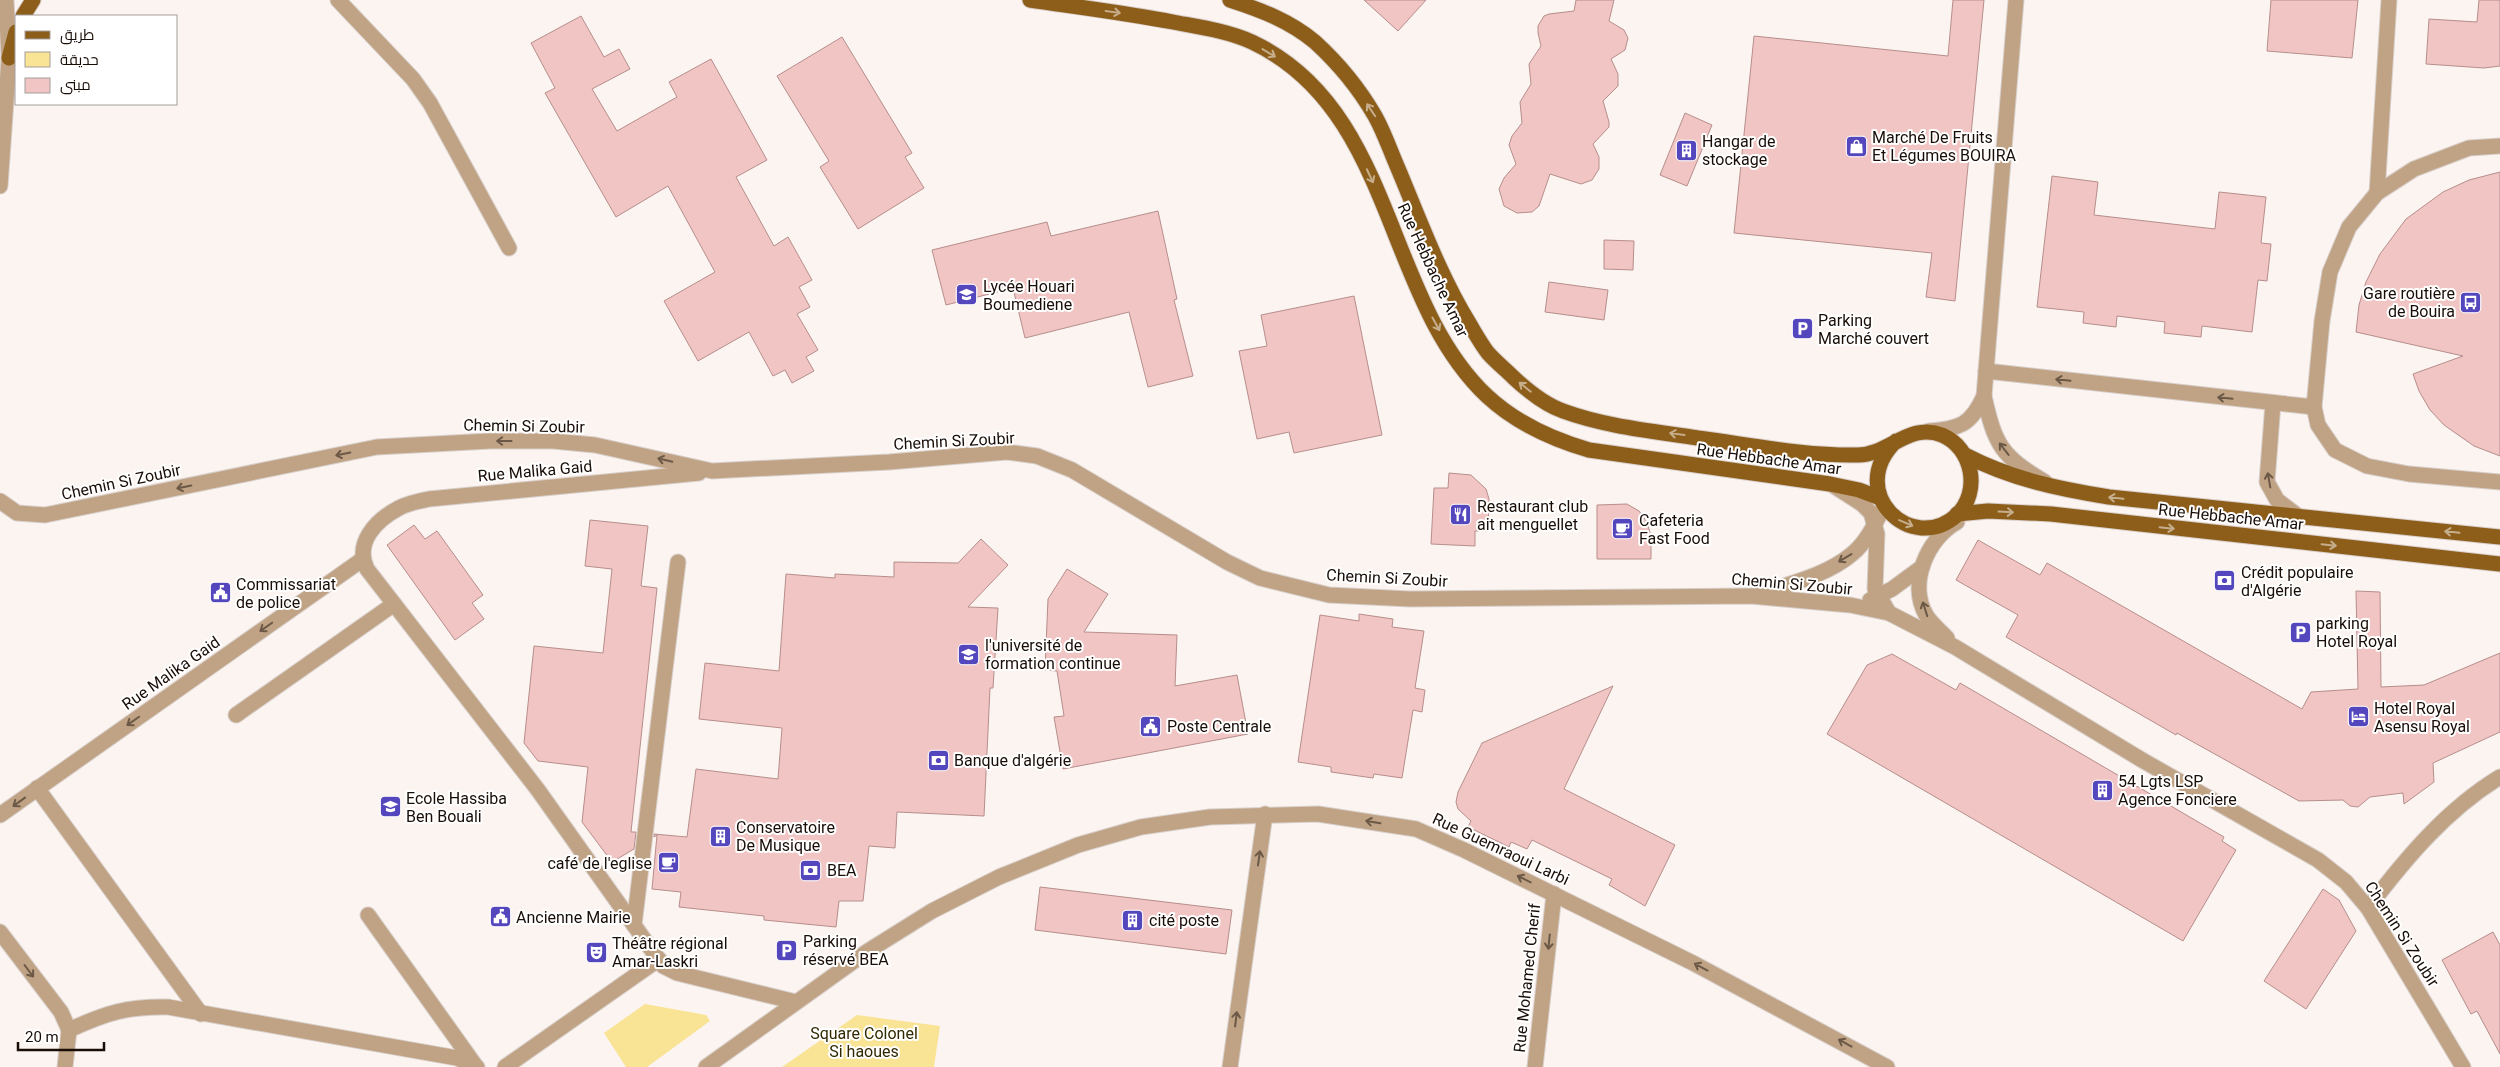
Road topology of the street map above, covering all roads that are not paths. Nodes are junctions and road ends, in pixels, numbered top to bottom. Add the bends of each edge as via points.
1 (6, 0) edge
2 (33, 0) edge
3 (338, 0) edge
4 (1030, 0) edge
5 (1230, 0) edge
6 (2016, 0) edge
7 (2390, 0) edge
8 (24, 15) edge
9 (15, 36) edge
10 (9, 58) junction
11 (2500, 146) edge
12 (0, 186) edge
13 (2377, 193) junction
14 (509, 248) dead end
15 (1986, 372) junction
16 (1984, 396) junction
17 (2273, 403) junction
18 (2314, 407) junction
19 (1925, 432) junction
20 (1896, 441) junction
21 (1965, 455) junction
22 (712, 472) junction
23 (2500, 482) edge
24 (1830, 484) junction
25 (2056, 488) junction
26 (0, 501) edge
27 (1882, 502) junction
28 (1984, 512) junction
29 (1957, 514) junction
30 (2298, 516) junction
31 (1875, 522) junction
32 (1944, 523) junction
33 (2500, 537) edge
34 (1932, 543) junction
35 (678, 562) dead end
36 (365, 564) junction
37 (2500, 564) edge
38 (1922, 567) junction
39 (1751, 596) junction
40 (1878, 597) junction
41 (394, 604) junction
42 (1850, 605) junction
43 (1889, 613) junction
44 (1955, 647) junction
45 (236, 715) dead end
46 (2500, 777) edge
47 (37, 788) junction
48 (1265, 814) junction
49 (0, 816) edge
50 (1554, 894) junction
51 (2368, 908) junction
52 (368, 915) dead end
53 (634, 925) junction
54 (0, 932) edge
55 (658, 959) junction
56 (796, 1002) junction
57 (201, 1014) junction
58 (69, 1030) junction
59 (476, 1066) edge
60 (65, 1067) edge
61 (505, 1067) edge
62 (706, 1067) edge
63 (1230, 1067) edge
64 (1535, 1067) edge
65 (1887, 1067) edge
66 (2463, 1067) edge

1 - 10 street
2 - 8 main road
3 - 14 street via 413,79 430,103
4 -> 24 main road, Rue Hebbache Amar via 1208,28 1252,42 1291,66 1320,91 1344,126 1365,166 1431,316 1457,362 1486,395 1517,420 1554,440 1589,450
20 -> 5 main road, Rue Hebbache Amar via 1868,455 1728,442 1596,422 1560,410 1526,389 1488,352 1462,311 1376,117 1348,76 1315,42 1274,15
6 - 15 street
7 - 13 street
9 - 10 main road
10 - 12 street
11 - 13 street via 2469,148 2414,169
13 - 18 street via 2349,227 2330,272
15 - 16 street
17 -> 15 street
16 - 19 street via 1968,420 1954,429
25 -> 16 street via 2020,467 2003,449 1992,431
17 - 18 street
30 -> 17 street via 2277,500 2267,482
18 - 23 street via 2318,425 2335,450 2367,466 2409,474
19 - 20 main road via 1910,434
19 - 21 main road via 1941,435 1955,443
20 - 27 main road via 1885,452 1878,467 1876,483
21 - 25 main road, Rue Hebbache Amar via 1988,467
21 - 29 main road via 1971,470 1972,486 1967,501
22 -> 26 street, Chemin Si Zoubir via 595,445 553,441 480,442 377,447 45,515 17,513
22 - 36 street, Rue Malika Gaid via 429,499 399,507 371,529 363,546
22 - 39 street, Chemin Si Zoubir via 1007,452 1037,456 1072,470 1227,562 1260,578 1329,594 1410,599
24 - 27 main road, Rue Hebbache Amar via 1859,490
24 - 31 street via 1862,504
30 -> 25 main road, Rue Hebbache Amar via 2109,497
27 - 31 street
27 -> 32 main road via 1893,516 1917,527
28 - 29 main road, Rue Hebbache Amar
28 - 34 street via 1945,529
28 -> 37 main road, Rue Hebbache Amar via 2051,514
29 - 32 main road
33 -> 30 main road, Rue Hebbache Amar
31 -> 39 street via 1853,553 1836,564 1805,579
31 - 40 street via 1874,574
32 - 34 street
34 - 38 street
35 - 53 street
36 - 41 street
36 -> 47 street, Rue Malika Gaid
38 - 40 street via 1906,581
44 -> 38 street via 1926,615 1919,586
39 - 42 street, Chemin Si Zoubir
40 - 42 street
40 - 43 street
41 - 45 street
41 - 53 street via 538,790
42 - 43 street, Chemin Si Zoubir
43 - 44 street, Chemin Si Zoubir
44 - 51 street, Chemin Si Zoubir via 2142,760 2318,860 2346,882
46 - 51 street via 2428,836
47 -> 49 street, Rue Malika Gaid
47 - 57 street
50 -> 48 street, Rue Guemraoui Larbi via 1416,829 1318,814
48 - 56 street, Rue Guemraoui Larbi via 1210,817 1150,826 1078,845 999,877 932,911
63 -> 48 street
50 -> 64 street, Rue Mohamed Cherif
65 -> 50 street, Rue Guemraoui Larbi via 1702,967
51 - 66 street, Chemin Si Zoubir
52 - 59 street
53 - 55 street
54 -> 58 street via 61,1012
55 - 56 street via 669,970
55 - 61 street
56 - 62 street, Rue Guemraoui Larbi
57 - 58 street via 168,1007 139,1006 102,1014
57 - 59 street via 457,1058
58 - 60 street

